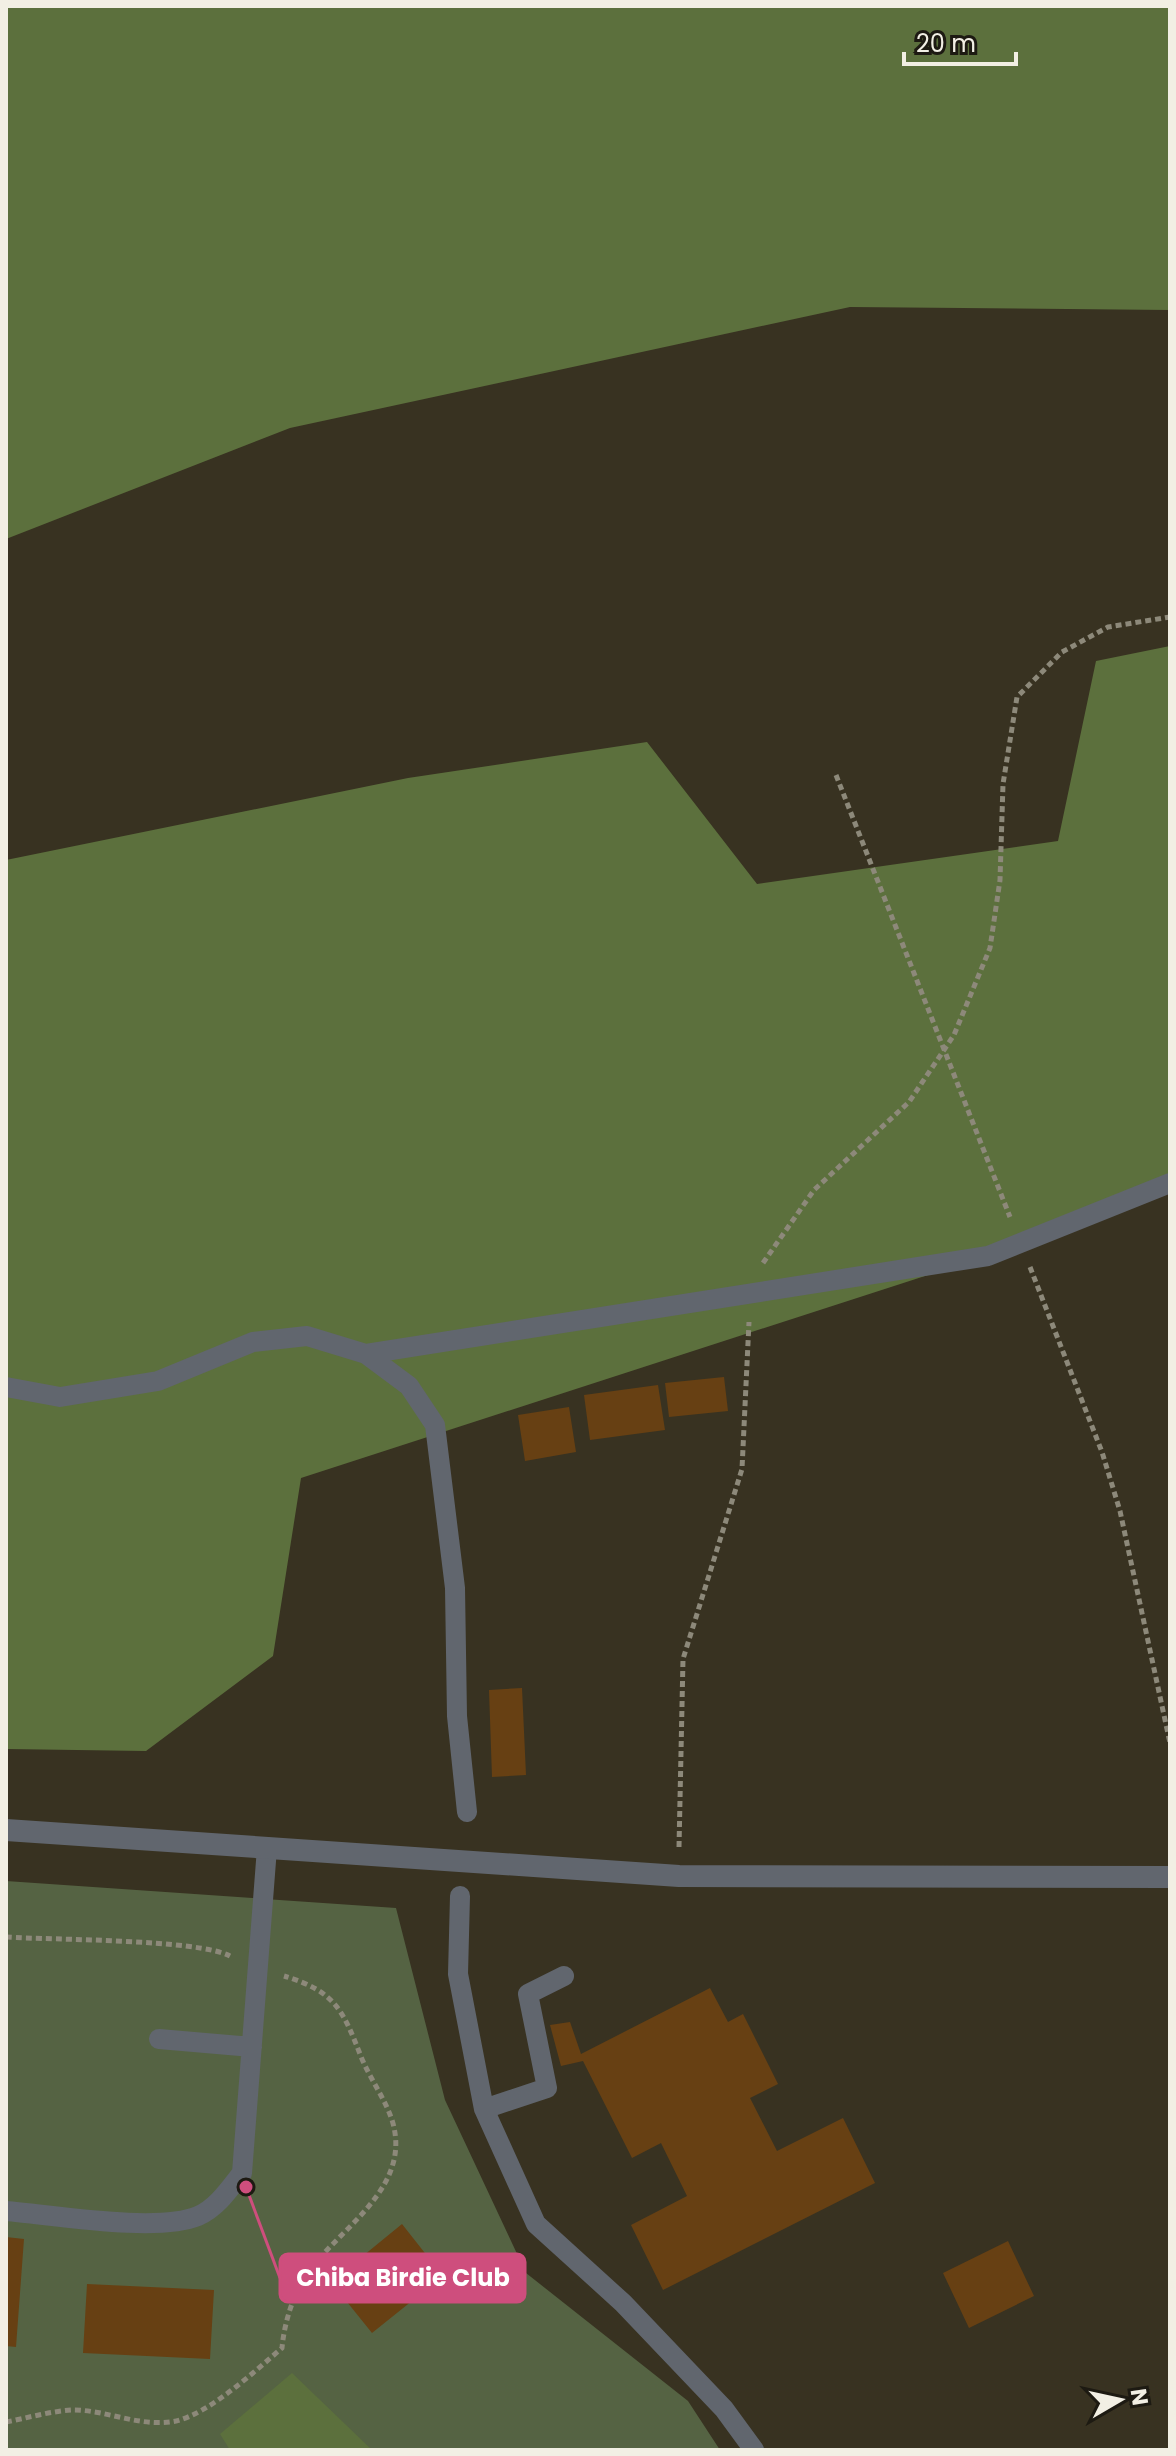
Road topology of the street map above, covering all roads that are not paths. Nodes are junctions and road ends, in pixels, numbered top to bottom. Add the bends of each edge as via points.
1 (1170, 1183) edge
2 (366, 1354) junction
3 (6, 1387) edge
4 (467, 1812) dead end
5 (6, 1830) edge
6 (267, 1848) junction
7 (1170, 1877) edge
8 (460, 1896) dead end
9 (564, 1976) dead end
10 (159, 2039) dead end
11 (252, 2047) junction
12 (484, 2109) junction
13 (6, 2211) edge
14 (754, 2450) edge

1 - 2 lane via 988,1256
2 - 3 lane via 307,1336 253,1342 158,1381 60,1397
2 - 4 lane via 409,1386 435,1425 455,1588 457,1716
5 - 6 street
6 - 7 street via 679,1876
6 - 11 lane
8 - 12 lane via 458,1974
9 - 12 lane via 528,1994 547,2088
10 - 11 lane
11 - 13 lane via 242,2173 200,2216 166,2223
12 - 14 lane via 536,2224 623,2303 724,2409

